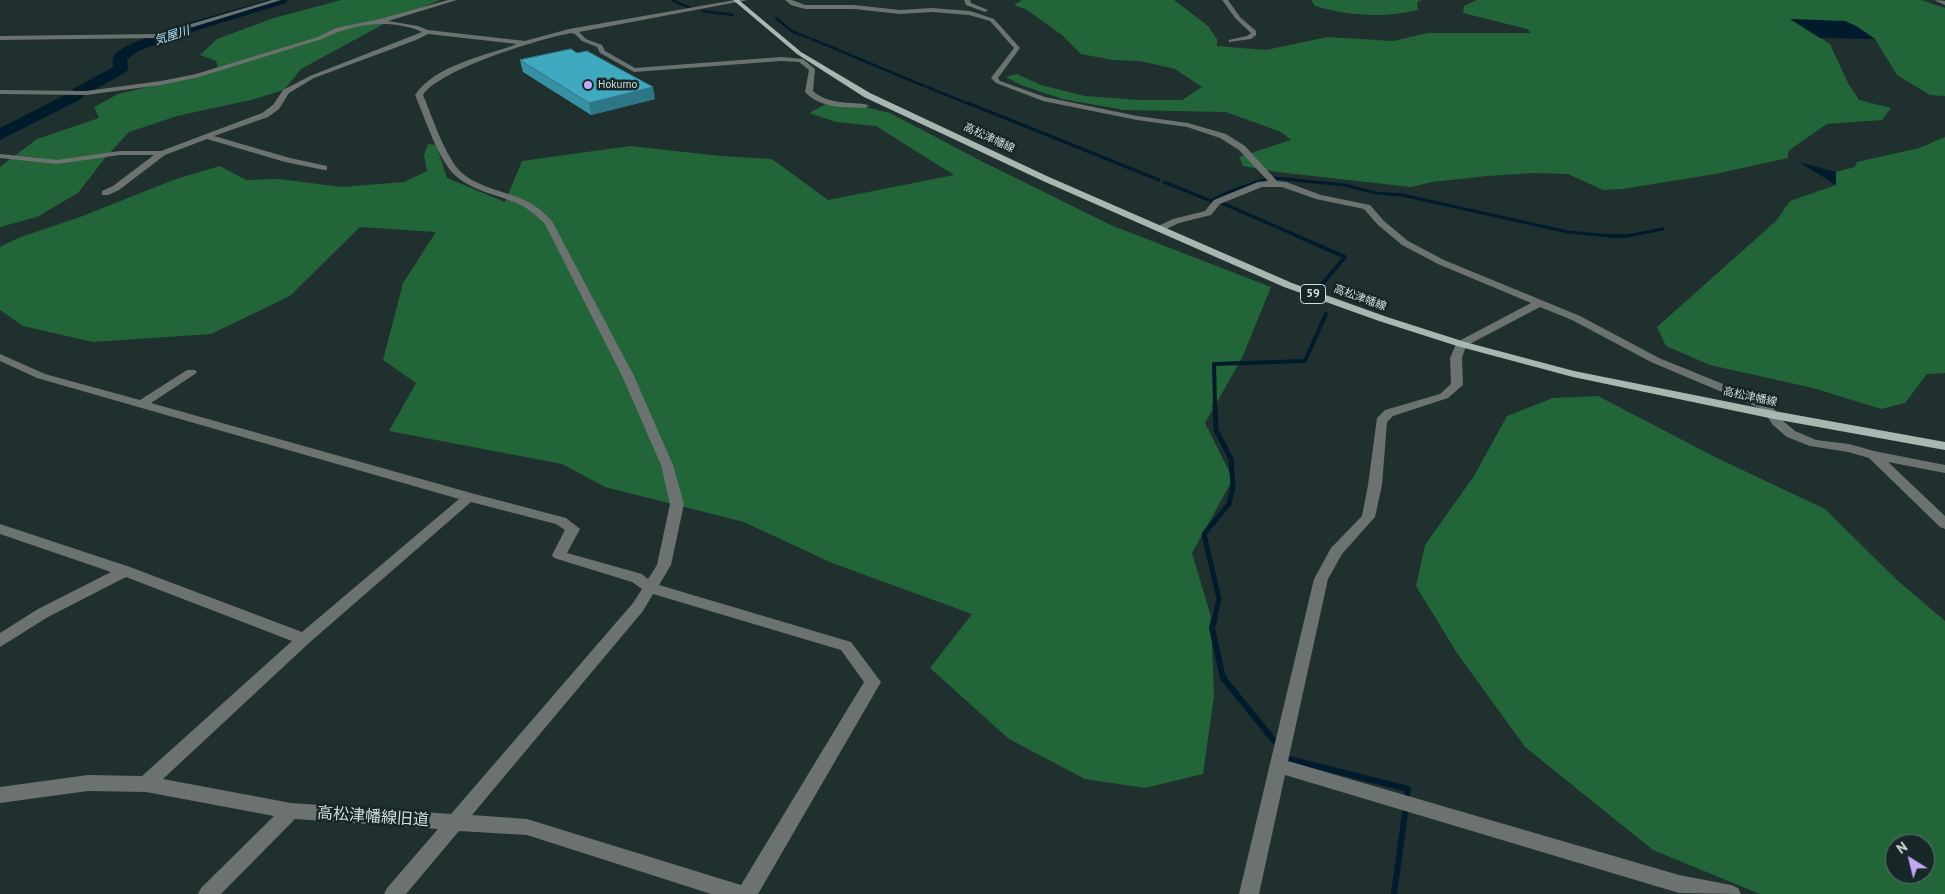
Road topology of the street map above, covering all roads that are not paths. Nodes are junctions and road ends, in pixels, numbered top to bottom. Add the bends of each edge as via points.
1 (278, 0) edge
2 (454, 0) edge
3 (739, 0) edge
4 (788, 0) edge
5 (966, 0) edge
6 (1225, 0) edge
7 (1938, 0) edge
8 (1945, 3) edge
9 (992, 20) junction
10 (381, 21) junction
11 (569, 31) junction
12 (427, 32) junction
13 (0, 38) edge
14 (1231, 41) dead end
15 (526, 44) junction
16 (828, 70) junction
17 (812, 74) junction
18 (0, 92) edge
19 (11, 92) junction
20 (0, 99) edge
21 (865, 106) dead end
22 (208, 137) junction
23 (162, 154) junction
24 (0, 156) edge
25 (324, 168) dead end
26 (1274, 183) junction
27 (105, 193) dead end
28 (1159, 229) junction
29 (1539, 302) junction
30 (1461, 344) junction
31 (0, 357) edge
32 (191, 372) dead end
33 (140, 404) junction
34 (1774, 415) junction
35 (1945, 446) edge
36 (1873, 455) junction
37 (1945, 469) edge
38 (469, 497) junction
39 (1945, 524) edge
40 (0, 529) edge
41 (125, 571) junction
42 (650, 588) junction
43 (304, 639) junction
44 (0, 641) edge
45 (1279, 766) junction
46 (146, 784) junction
47 (0, 795) edge
48 (291, 811) junction
49 (455, 823) junction
50 (208, 894) edge
51 (394, 894) edge
52 (740, 894) edge
53 (747, 894) edge
54 (1249, 894) edge
55 (1731, 894) edge

1 - 13 street via 158,36
2 - 10 street
3 - 11 street
3 - 16 main road, 高松津幡線 / 59 via 800,53
4 - 9 street via 805,7 859,7 900,12 932,10 970,13
5 - 9 street via 968,4 992,13
6 - 14 street via 1254,32 1249,38
7 - 8 street
9 - 26 street via 1017,48 994,78 998,82 1043,99 1188,125 1223,136 1242,148
10 - 12 street
10 - 19 street via 338,29 320,38 197,76 86,93
11 - 15 street
11 - 17 street via 600,46 602,52 634,70 790,58 804,61 812,68
12 - 15 street
12 - 22 street via 312,76 286,92 276,107 265,115
15 - 42 street via 436,78 419,95 456,173 478,187 529,204 549,222 628,376 667,465 678,504 664,565
16 - 17 street
16 - 28 main road, 高松津幡線 / 59 via 867,96
17 - 21 street via 809,92 813,96 830,103
18 - 19 street
19 - 20 street
22 - 23 street
22 - 25 street
23 - 24 street via 120,153 58,162
23 - 27 street
26 - 28 street via 1236,192 1217,202 1208,213
26 - 29 street via 1367,207 1405,243 1441,262
28 - 30 main road, 高松津幡線 / 59 via 1288,285
29 - 30 street
29 - 34 street via 1655,360 1766,406
30 - 34 main road, 高松津幡線 / 59 via 1573,374
30 - 45 street via 1456,358 1457,385 1444,396 1389,413 1381,421 1375,485 1368,517 1336,551 1321,579
31 - 33 street via 41,376
32 - 33 street
33 - 38 street
34 - 35 main road, 高松津幡線 / 59
34 - 36 street via 1791,434 1814,443
36 - 37 street
36 - 39 street
38 - 42 street via 561,521 574,529 559,555 637,578
38 - 43 street
40 - 41 street
41 - 43 street
41 - 44 street via 43,613
42 - 49 street
42 - 53 street via 846,646 873,682
43 - 46 street
45 - 54 street
45 - 55 street via 1679,884
46 - 47 street, 高松津幡線旧道 via 88,783
46 - 48 street, 高松津幡線旧道
48 - 49 street, 高松津幡線旧道
48 - 50 street
49 - 51 street
49 - 52 street, 高松津幡線旧道 via 527,827

